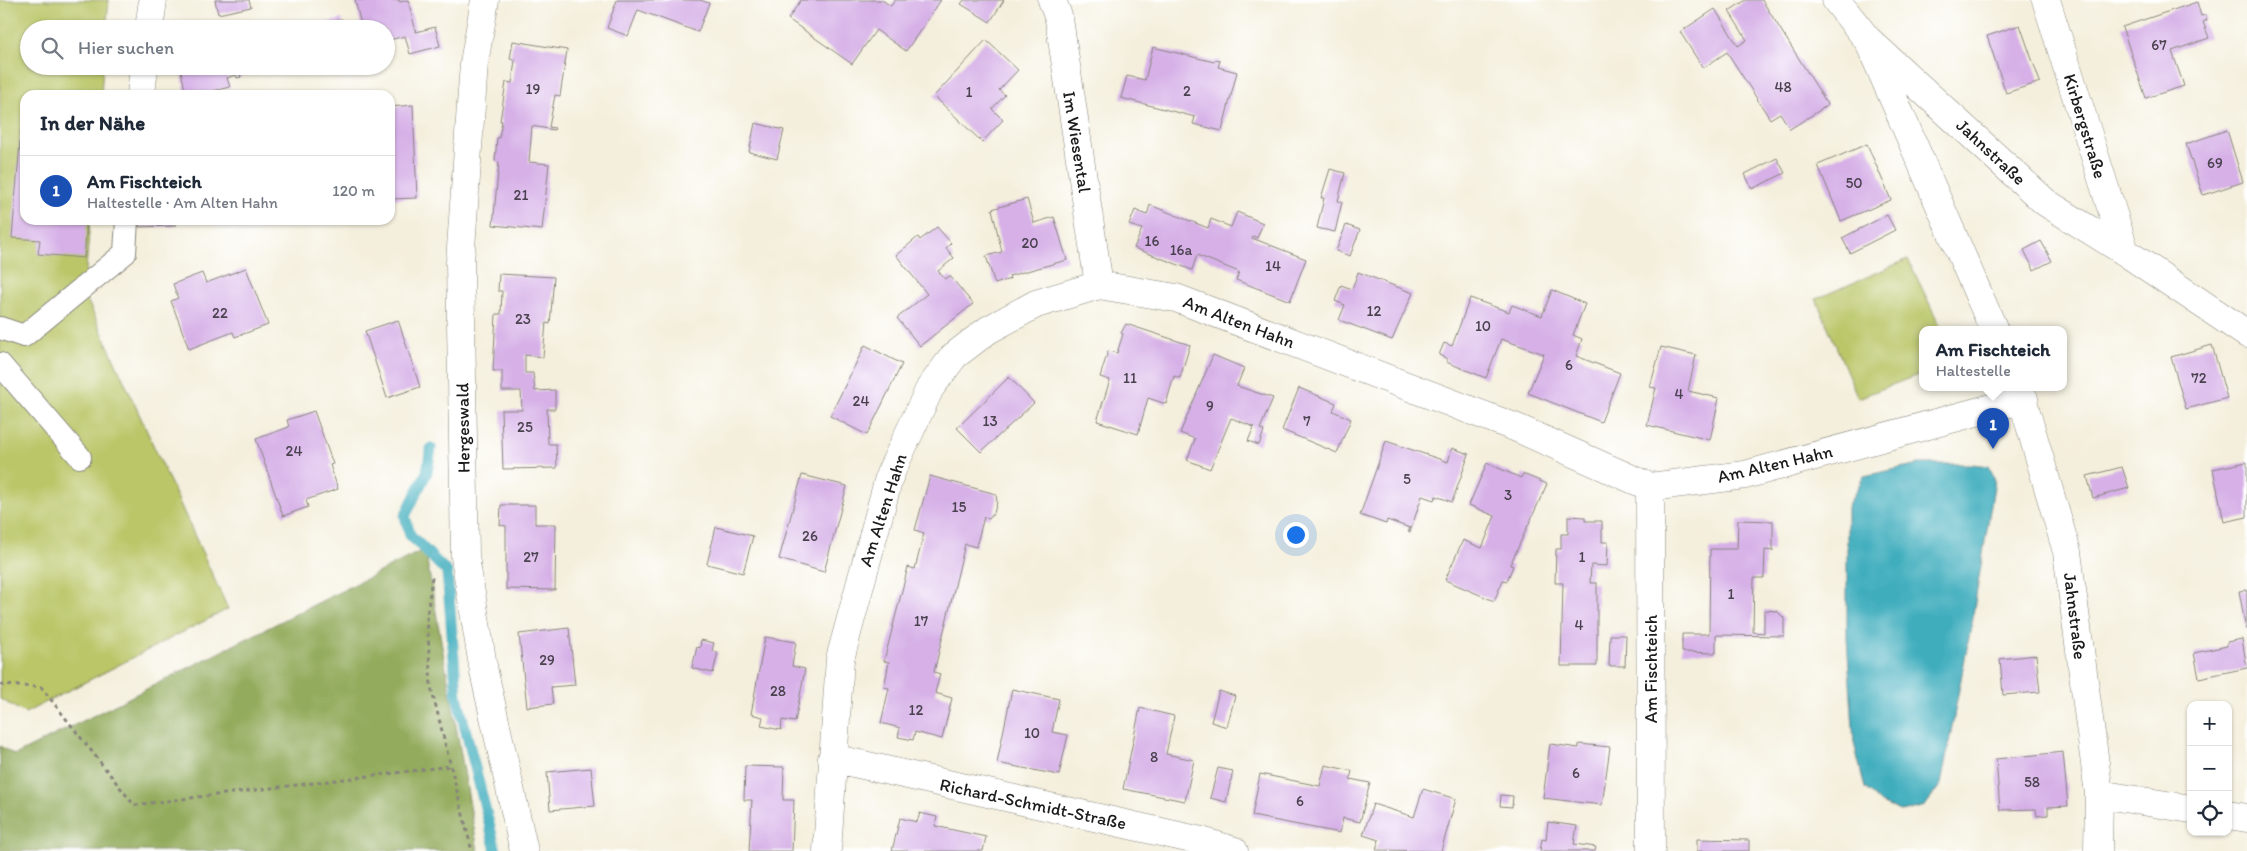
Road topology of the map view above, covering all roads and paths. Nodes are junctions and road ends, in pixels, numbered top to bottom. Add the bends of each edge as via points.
1 (153, 0) edge
2 (485, 0) edge
3 (1052, 0) edge
4 (1836, 0) edge
5 (2046, 0) edge
6 (150, 20) edge
7 (1867, 39) junction
8 (143, 75) edge
9 (142, 90) edge
10 (127, 225) edge
11 (2125, 252) junction
12 (1099, 285) junction
13 (1992, 326) edge
14 (0, 328) edge
15 (2247, 334) edge
16 (0, 364) edge
17 (2021, 393) edge
18 (80, 457) dead end
19 (1650, 487) junction
20 (434, 568) dead end
21 (0, 685) edge
22 (832, 758) junction
23 (451, 766) junction
24 (2099, 794) junction
25 (2187, 808) edge
26 (2232, 816) edge
27 (2247, 818) edge
28 (472, 851) edge
29 (524, 851) edge
30 (827, 851) edge
31 (1234, 851) edge
32 (1651, 851) edge
33 (2098, 851) edge

1 - 6 street
2 - 29 street, Hergeswald via 474,63 460,262 465,557 484,672
3 - 12 street, Im Wiesental via 1059,19
4 - 7 street, Jahnstraße
5 - 11 street, Kirbergstraße
7 - 11 street, Jahnstraße via 2045,202
7 - 13 street, Jahnstraße
8 - 9 street
10 - 14 lane via 125,253 24,336
11 - 15 street, Jahnstraße
12 - 19 street, Am Alten Hahn via 1176,298 1518,428
12 - 22 street, Am Alten Hahn via 1036,304 988,330 954,356 930,388 890,474 862,575 840,659
16 - 18 lane
17 - 19 street, Am Alten Hahn via 1745,475
17 - 24 street, Jahnstraße via 2067,552
19 - 32 street, Am Fischteich
20 - 23 path via 427,616 431,687
21 - 23 path via 41,687 134,805
22 - 30 street, Am Alten Hahn
22 - 31 street, Richard-Schmidt-Straße
23 - 28 path
24 - 25 street
24 - 33 street, Jahnstraße
26 - 27 street

